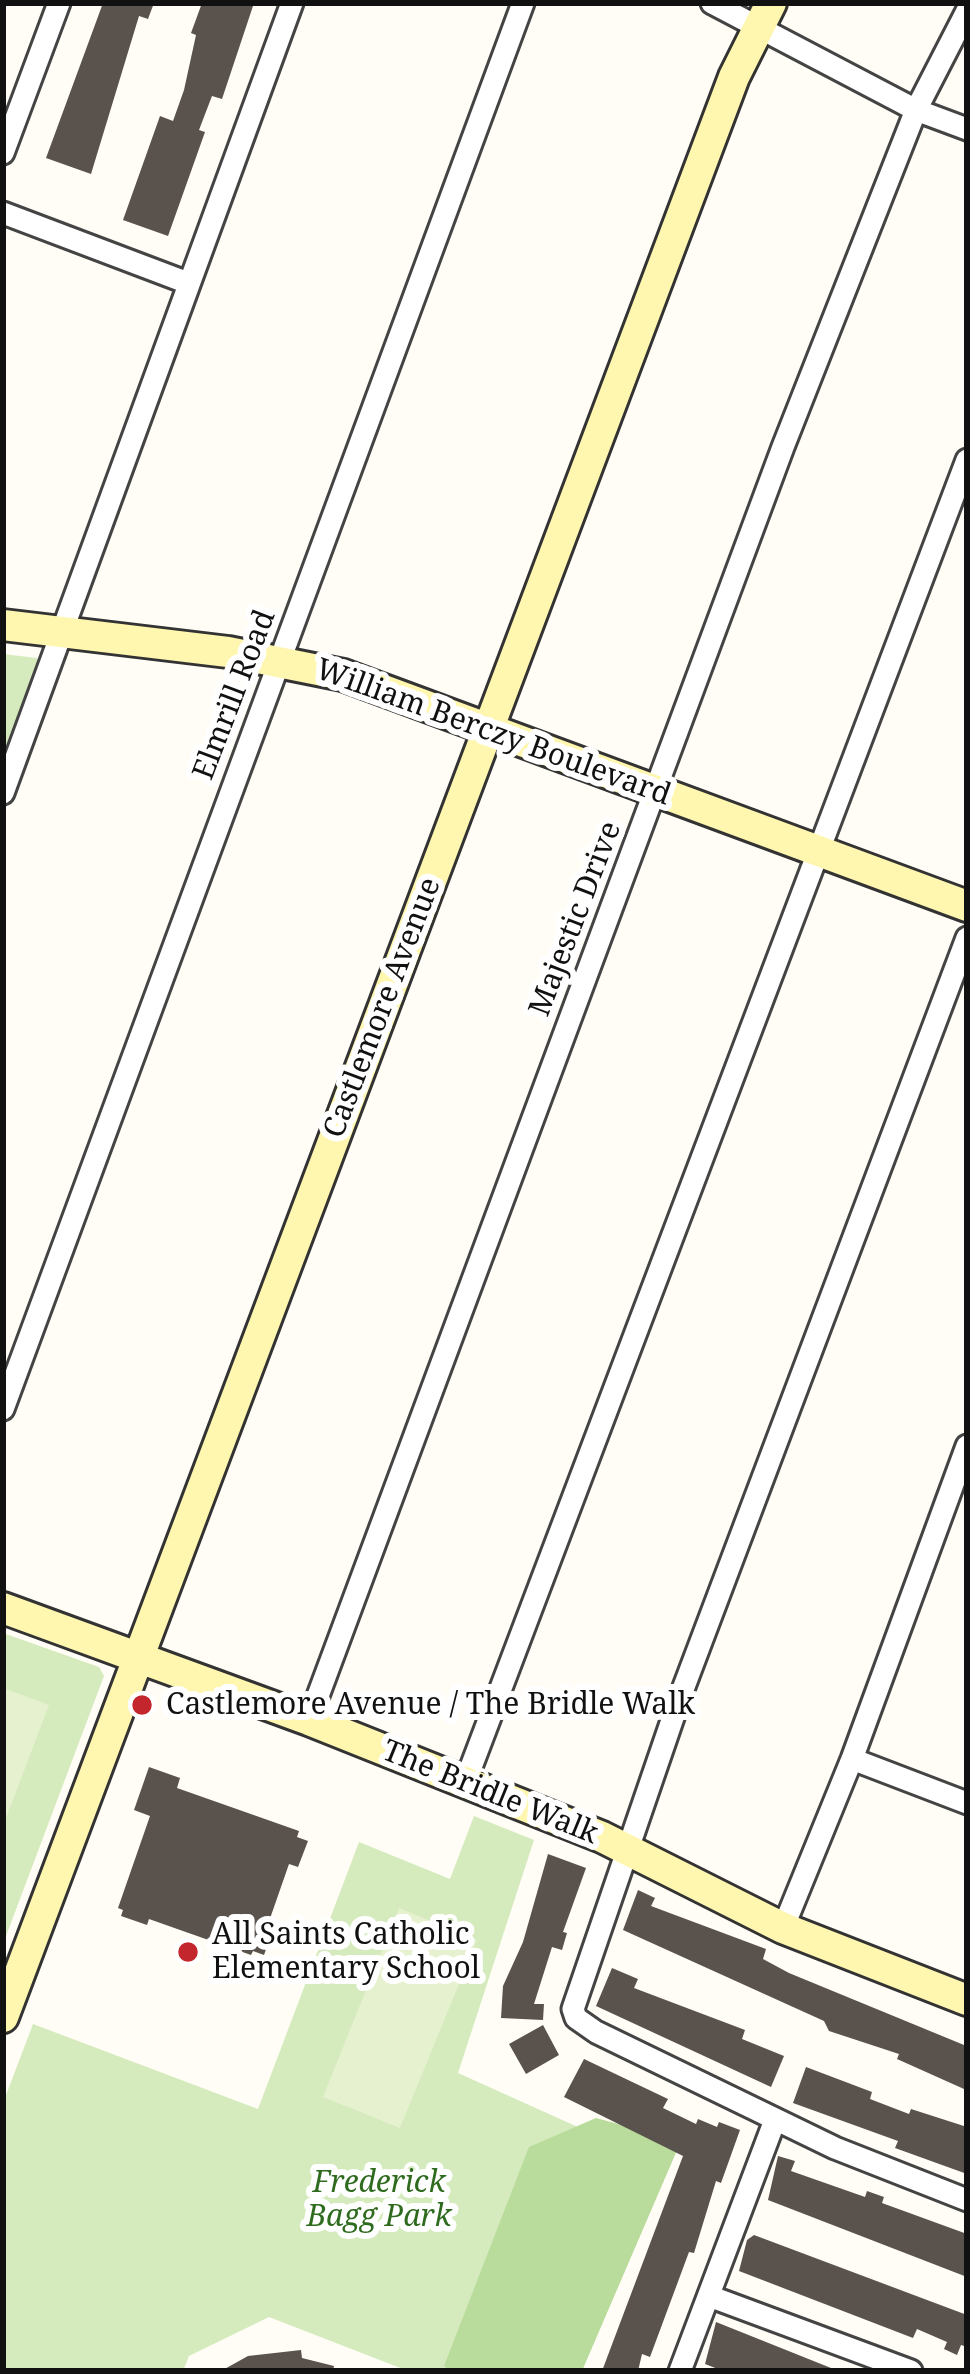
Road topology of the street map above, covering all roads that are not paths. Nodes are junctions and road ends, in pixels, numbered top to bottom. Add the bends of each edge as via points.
1 (58, 3) edge
2 (292, 3) edge
3 (523, 3) edge
4 (712, 3) edge
5 (967, 11) edge
6 (764, 15) edge
7 (916, 110) junction
8 (967, 129) edge
9 (3, 153) edge
10 (3, 213) edge
11 (188, 284) junction
12 (967, 460) edge
13 (3, 625) edge
14 (62, 632) junction
15 (280, 660) junction
16 (488, 728) junction
17 (656, 792) junction
18 (3, 793) edge
19 (817, 849) junction
20 (967, 906) edge
21 (967, 938) edge
22 (3, 1409) edge
23 (967, 1446) edge
24 (3, 1608) edge
25 (139, 1656) junction
26 (309, 1720) junction
27 (852, 1759) junction
28 (465, 1783) junction
29 (967, 1803) edge
30 (626, 1848) junction
31 (783, 1928) junction
32 (967, 2000) edge
33 (3, 2017) edge
34 (776, 2120) junction
35 (967, 2200) edge
36 (709, 2296) junction
37 (680, 2371) edge
38 (911, 2371) edge

1 - 9 street
2 - 11 street
3 - 15 street, Elmrill Road
4 - 6 street
5 - 7 street, Majestic Drive
6 - 7 street
6 - 16 street, Castlemore Avenue
7 - 8 street
7 - 17 street, Majestic Drive
10 - 11 street
11 - 14 street
12 - 19 street
13 - 14 street, William Berczy Boulevard
14 - 15 street, William Berczy Boulevard
14 - 18 street
15 - 16 street, William Berczy Boulevard
15 - 22 street, Elmrill Road
16 - 17 street, William Berczy Boulevard
16 - 25 street, Castlemore Avenue
17 - 19 street, William Berczy Boulevard
17 - 26 street, Majestic Drive
19 - 20 street, William Berczy Boulevard
19 - 28 street
21 - 30 street
23 - 27 street
24 - 25 street, The Bridle Walk
25 - 26 street, The Bridle Walk
25 - 33 street, Castlemore Avenue
26 - 28 street, The Bridle Walk
27 - 29 street
27 - 31 street
28 - 30 street, The Bridle Walk
30 - 31 street, The Bridle Walk
30 - 34 street via 576,2018
31 - 32 street, The Bridle Walk
34 - 35 street
34 - 36 street
36 - 37 street
36 - 38 street

